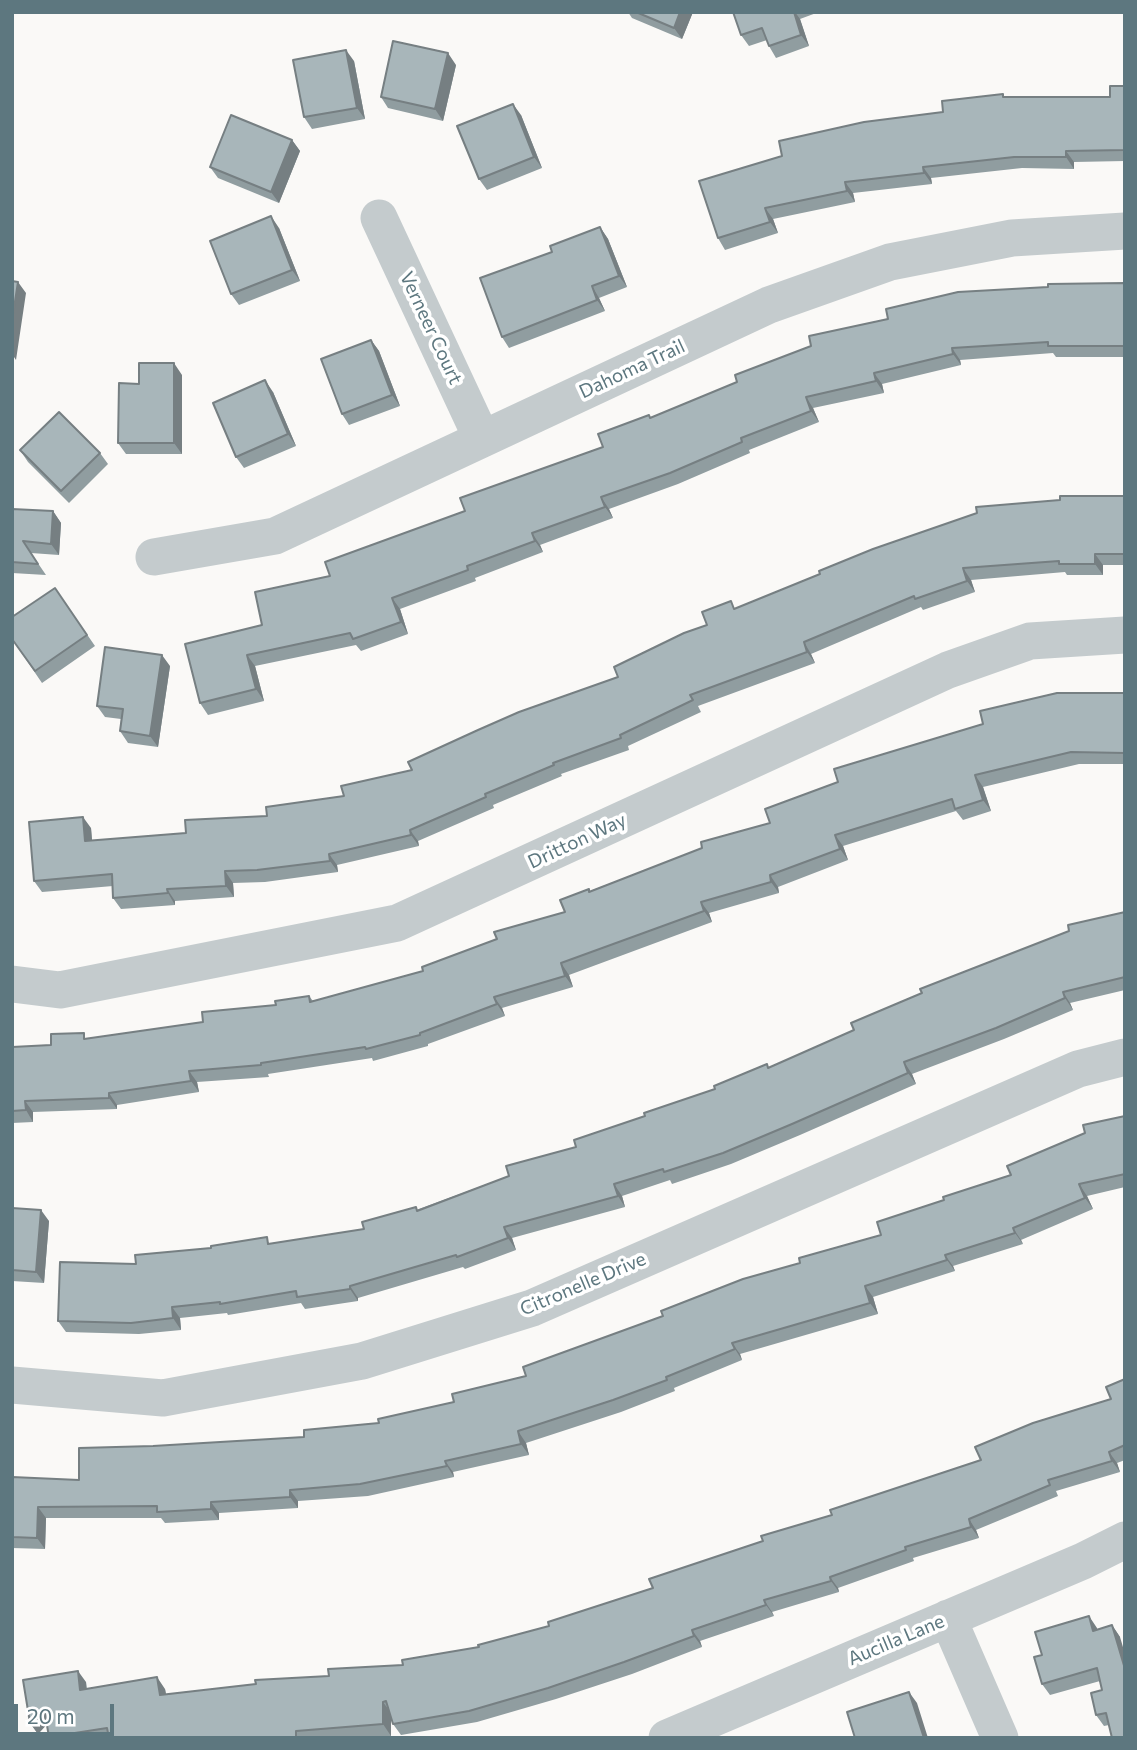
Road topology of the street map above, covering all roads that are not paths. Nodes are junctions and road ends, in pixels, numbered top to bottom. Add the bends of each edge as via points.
1 (379, 218) dead end
2 (1125, 231) edge
3 (482, 439) junction
4 (154, 557) dead end
5 (1125, 635) edge
6 (12, 984) edge
7 (1125, 1057) edge
8 (12, 1385) edge
9 (1125, 1541) edge
10 (948, 1618) junction
11 (667, 1738) edge
12 (1000, 1738) edge

1 - 3 street, Verneer Court
2 - 3 street, Dahoma Trail via 1012,238 890,261 769,305
3 - 4 street, Dahoma Trail via 275,536
5 - 6 street, Dritton Way via 1030,641 948,670 397,923 60,990
7 - 8 street, Citronelle Drive via 1078,1069 532,1308 362,1361 163,1398
9 - 10 street, Aucilla Lane
10 - 11 street, Aucilla Lane
10 - 12 street

